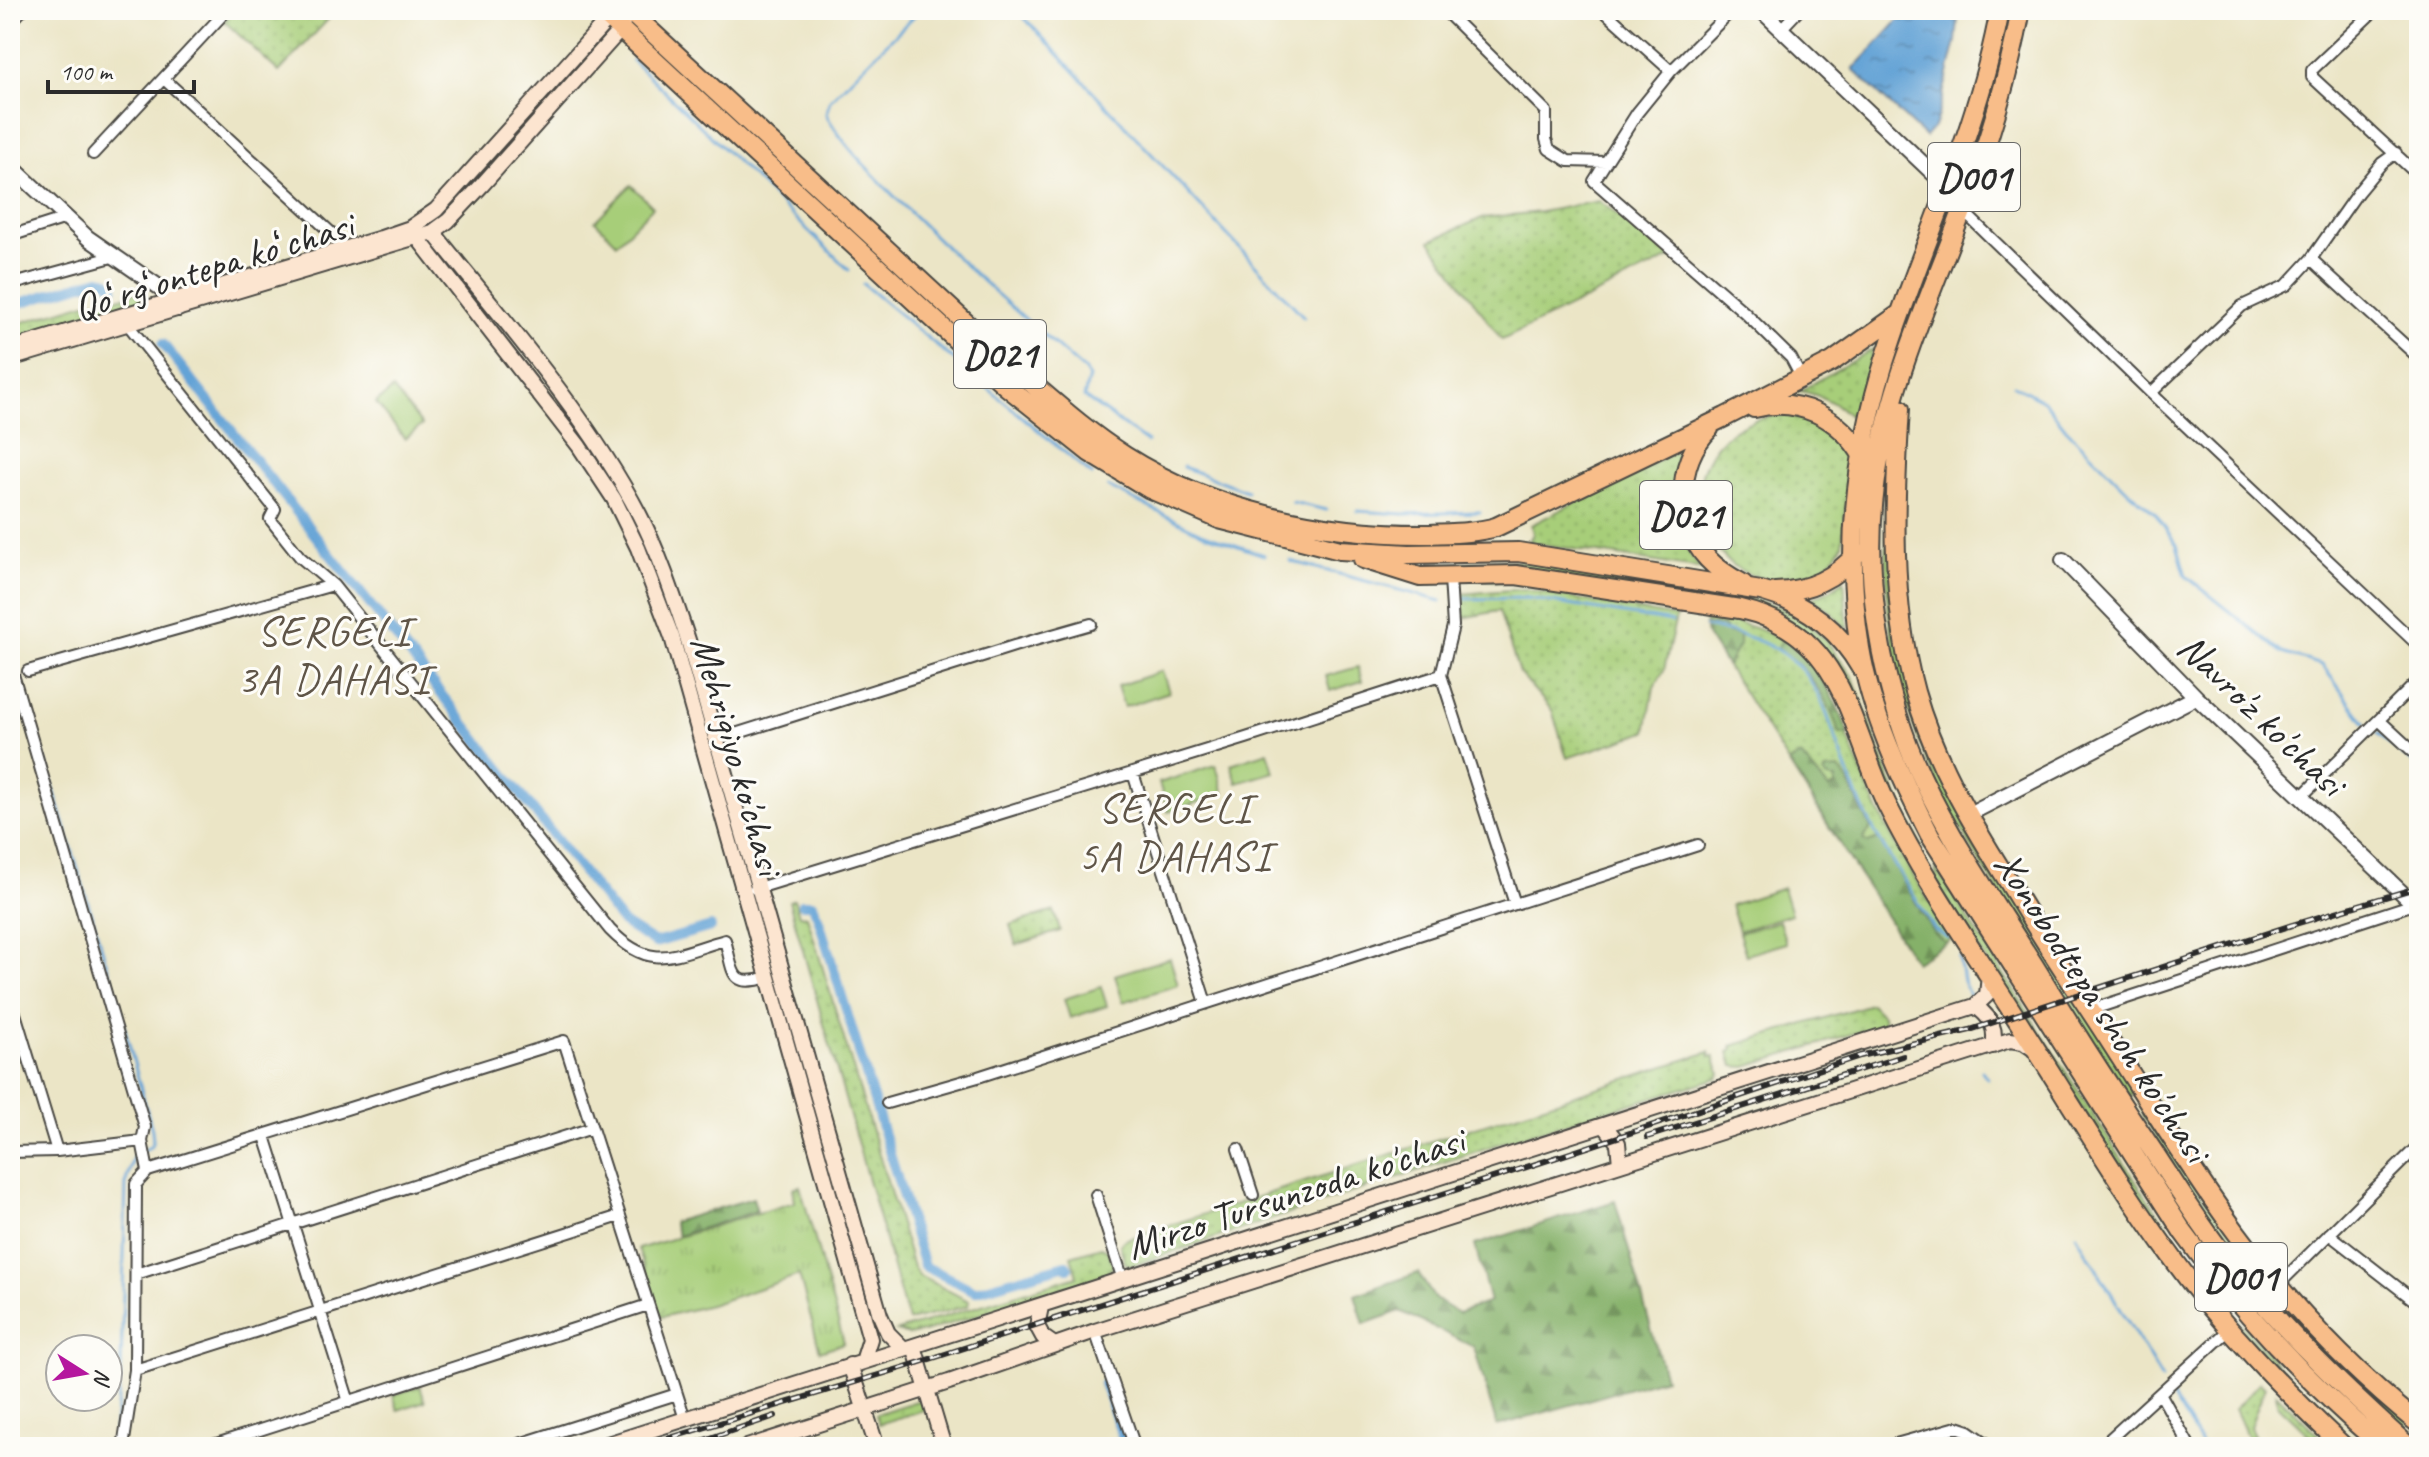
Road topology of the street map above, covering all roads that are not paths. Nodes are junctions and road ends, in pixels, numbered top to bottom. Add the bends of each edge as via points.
1 (22, 10) edge
2 (227, 10) edge
3 (1444, 10) edge
4 (1603, 10) edge
5 (1732, 10) edge
6 (1761, 10) edge
7 (1799, 10) edge
8 (2000, 10) edge
9 (2021, 10) edge
10 (2375, 10) edge
11 (619, 14) edge
12 (10, 23) edge
13 (1781, 29) junction
14 (1671, 71) junction
15 (164, 79) junction
16 (2396, 153) junction
17 (93, 154) dead end
18 (1606, 162) junction
19 (10, 165) edge
20 (2419, 176) edge
21 (1949, 185) junction
22 (1963, 211) junction
23 (66, 218) junction
24 (433, 232) junction
25 (413, 233) junction
26 (10, 236) edge
27 (886, 248) junction
28 (343, 249) junction
29 (112, 257) junction
30 (2311, 259) junction
31 (872, 262) junction
32 (10, 285) edge
33 (176, 304) junction
34 (1901, 313) junction
35 (124, 320) junction
36 (973, 329) junction
37 (1913, 340) junction
38 (959, 344) junction
39 (10, 349) edge
40 (2419, 358) edge
41 (10, 359) edge
42 (1801, 377) junction
43 (2151, 393) junction
44 (1725, 417) junction
45 (1861, 453) junction
46 (1875, 486) junction
47 (1508, 522) junction
48 (1871, 533) junction
49 (1340, 550) junction
50 (1509, 551) junction
51 (1852, 559) junction
52 (2063, 560) dead end
53 (1450, 578) junction
54 (333, 585) junction
55 (1761, 591) junction
56 (1091, 624) dead end
57 (2419, 646) edge
58 (10, 664) edge
59 (28, 671) dead end
60 (1441, 675) junction
61 (2419, 680) edge
62 (1868, 685) junction
63 (14, 693) edge
64 (2196, 697) junction
65 (2379, 720) junction
66 (716, 740) junction
67 (2419, 757) edge
68 (1133, 773) junction
69 (2301, 797) junction
70 (1967, 815) junction
71 (1930, 835) junction
72 (1698, 845) dead end
73 (1930, 883) junction
74 (752, 890) junction
75 (1515, 904) junction
76 (2417, 905) edge
77 (1989, 975) junction
78 (768, 977) junction
79 (10, 997) edge
80 (1206, 1003) junction
81 (1975, 1006) junction
82 (2090, 1010) junction
83 (1993, 1046) junction
84 (2041, 1056) junction
85 (2138, 1084) junction
86 (887, 1103) dead end
87 (1605, 1126) junction
88 (2136, 1127) junction
89 (592, 1128) junction
90 (265, 1136) junction
91 (142, 1143) junction
92 (2419, 1145) edge
93 (1238, 1149) dead end
94 (57, 1151) junction
95 (10, 1152) edge
96 (1620, 1164) junction
97 (148, 1171) junction
98 (2166, 1188) junction
99 (1096, 1195) dead end
100 (1253, 1195) dead end
101 (620, 1216) junction
102 (293, 1225) junction
103 (2329, 1234) junction
104 (136, 1274) junction
105 (2218, 1279) junction
106 (1123, 1280) junction
107 (2278, 1285) junction
108 (2419, 1304) edge
109 (648, 1305) junction
110 (1041, 1307) junction
111 (320, 1310) junction
112 (2226, 1324) junction
113 (1095, 1331) junction
114 (1053, 1344) junction
115 (909, 1347) junction
116 (857, 1363) junction
117 (135, 1370) junction
118 (927, 1389) junction
119 (2160, 1393) junction
120 (677, 1394) junction
121 (349, 1402) junction
122 (865, 1410) junction
123 (685, 1419) junction
124 (2414, 1421) edge
125 (2325, 1429) junction
126 (2368, 1434) junction
127 (123, 1447) edge
128 (207, 1447) edge
129 (510, 1447) edge
130 (598, 1447) edge
131 (747, 1447) edge
132 (877, 1447) edge
133 (944, 1447) edge
134 (1135, 1447) edge
135 (1885, 1447) edge
136 (1992, 1447) edge
137 (2101, 1447) edge
138 (2190, 1447) edge
139 (2344, 1447) edge
140 (2383, 1447) edge
141 (2409, 1447) edge
142 (2416, 1447) edge

1 - 12 street
2 - 15 street
3 - 18 street via 1546,111 1549,149 1568,161
4 - 14 street
5 - 14 street
6 - 13 street
7 - 13 street
8 - 21 highway, D001 via 1980,94
9 - 22 highway, D001 via 1999,102
10 - 16 street via 2312,70 2312,77
11 - 24 main road, Qoʻrgʻontepa koʻchasi via 482,185
11 - 25 main road, Qoʻrgʻontepa koʻchasi
11 - 27 highway, D021
11 - 31 highway, D021
13 - 21 street
14 - 18 street
15 - 17 street
15 - 28 street
16 - 20 street
16 - 30 street via 2358,192
18 - 42 street via 1594,181 1744,312 1791,358
19 - 23 street
21 - 34 highway, D001
22 - 37 highway, D001
22 - 43 street
23 - 26 street
23 - 29 street
24 - 25 main road, Qoʻrgʻontepa koʻchasi
24 - 66 main road, Mehrigiyo ko'chasi via 585,428 628,494 677,607
25 - 28 main road, Qoʻrgʻontepa koʻchasi
25 - 33 main road, Qoʻrgʻontepa koʻchasi
25 - 74 main road, Mehrigiyo ko'chasi via 579,446 627,524 672,637
27 - 31 highway via 884,260
27 - 36 highway, D021
28 - 33 main road, Qoʻrgʻontepa koʻchasi
29 - 32 street
29 - 33 street
30 - 40 street
30 - 43 street via 2287,285 2242,306
31 - 38 highway, D021
33 - 35 main road, Qoʻrgʻontepa koʻchasi
34 - 42 highway, D021 via 1832,362
34 - 45 highway, D001
35 - 39 main road, Qoʻrgʻontepa koʻchasi
35 - 41 main road, Qoʻrgʻontepa koʻchasi
35 - 54 street via 275,509 270,519 300,557
36 - 38 highway via 962,332
36 - 47 highway, D021 via 1100,439 1143,467 1223,502 1364,532 1456,533
37 - 46 highway, D001
37 - 70 highway via 1901,406 1895,496 1903,627 1925,724
38 - 49 highway, D021 via 1062,432 1150,489 1219,519
42 - 44 highway, D021
43 - 57 street
44 - 45 highway, D021 via 1765,405 1800,407 1835,423
44 - 47 highway, D021
44 - 55 highway, D021 via 1706,432 1692,454 1685,512 1708,559
45 - 46 highway, D021
45 - 51 highway, D001
46 - 48 highway, D001
47 - 50 highway via 1521,536
48 - 51 highway, D021
48 - 88 highway, Xonobodtepa shoh ko'chasi / D001 via 1883,657 1926,786 1945,826
49 - 50 highway, D021
49 - 53 highway via 1411,575
50 - 55 highway, D021
51 - 55 highway, D021 via 1814,585 1789,592
51 - 62 highway, Xonobodtepa shoh ko'chasi / D001
52 - 64 street, Navro'z ko'chasi
53 - 60 street via 1453,626
53 - 73 highway via 1545,578 1746,610 1790,628 1839,682 1887,805
54 - 59 street
54 - 78 street via 619,939 641,955 658,958 725,940 735,975 743,982
55 - 62 highway, D021 via 1795,603 1825,623 1853,655
56 - 66 street
58 - 63 street
60 - 68 street
60 - 75 street
61 - 65 street
62 - 71 highway, Xonobodtepa shoh ko'chasi / D001
63 - 91 street via 145,1127
64 - 69 street, Navro'z ko'chasi
64 - 70 street
65 - 67 street
65 - 69 street
66 - 74 main road, Mehrigiyo ko'chasi
68 - 74 street
68 - 80 street
69 - 76 street, Navro'z ko'chasi
70 - 82 highway
71 - 73 highway
71 - 98 highway, Xonobodtepa shoh ko'chasi / D001
72 - 75 street
73 - 77 highway
74 - 78 main road, Mehrigiyo ko'chasi
74 - 115 main road, Mehrigiyo ko'chasi via 880,1315 888,1333
75 - 80 street
76 - 82 street
77 - 81 main road via 1987,995
77 - 84 highway
78 - 116 main road, Mehrigiyo ko'chasi via 868,1330 869,1345
79 - 94 street
80 - 86 street
81 - 83 main road via 1992,1022
81 - 87 main road, Mirzo Tursunzoda ko'chasi
82 - 85 highway
83 - 84 main road, Mirzo Tursunzoda ko'chasi via 2020,1040
83 - 96 main road, Mirzo Tursunzoda ko'chasi
84 - 112 highway via 2172,1258
85 - 88 highway
85 - 107 highway via 2235,1231
87 - 96 main road via 1618,1143
87 - 106 main road, Mirzo Tursunzoda ko'chasi
88 - 98 highway, Xonobodtepa shoh ko'chasi / D001
89 - 90 street via 564,1041
89 - 101 street
89 - 102 street
90 - 97 street
90 - 102 street
91 - 94 street
91 - 97 street
92 - 103 street
93 - 100 street
94 - 95 street
96 - 113 main road, Mirzo Tursunzoda ko'chasi
97 - 104 street via 136,1184
98 - 105 highway, Xonobodtepa shoh ko'chasi / D001
98 - 141 highway, Xonobodtepa shoh ko'chasi / D001 via 2311,1356
99 - 106 street
101 - 109 street
101 - 111 street
102 - 104 street
102 - 111 street
103 - 107 street
103 - 108 street
104 - 117 street
105 - 112 highway
105 - 126 highway, Xonobodtepa shoh ko'chasi / D001 via 2292,1362
106 - 110 main road, Mirzo Tursunzoda ko'chasi
107 - 124 highway
109 - 120 street
109 - 121 street
110 - 114 main road via 1037,1326
110 - 115 main road, Mirzo Tursunzoda ko'chasi
111 - 117 street
111 - 121 street
112 - 119 street
112 - 125 highway
113 - 114 main road, Mirzo Tursunzoda ko'chasi
113 - 134 street
114 - 118 main road, Mirzo Tursunzoda ko'chasi
115 - 116 main road, Mirzo Tursunzoda ko'chasi
115 - 118 main road, Mehrigiyo ko'chasi
116 - 122 main road, Mehrigiyo ko'chasi
116 - 123 main road, Mirzo Tursunzoda ko'chasi
117 - 127 street
118 - 122 main road, Mirzo Tursunzoda ko'chasi
118 - 133 main road, Mehrigiyo ko'chasi
119 - 137 street
119 - 138 street
120 - 123 street
120 - 129 street
121 - 128 street
122 - 131 main road, Mirzo Tursunzoda ko'chasi
122 - 132 main road, Mehrigiyo ko'chasi
123 - 130 main road, Mirzo Tursunzoda ko'chasi
124 - 142 highway
125 - 126 highway
125 - 139 highway
126 - 140 highway, Xonobodtepa shoh ko'chasi / D001
135 - 136 street via 1957,1427

